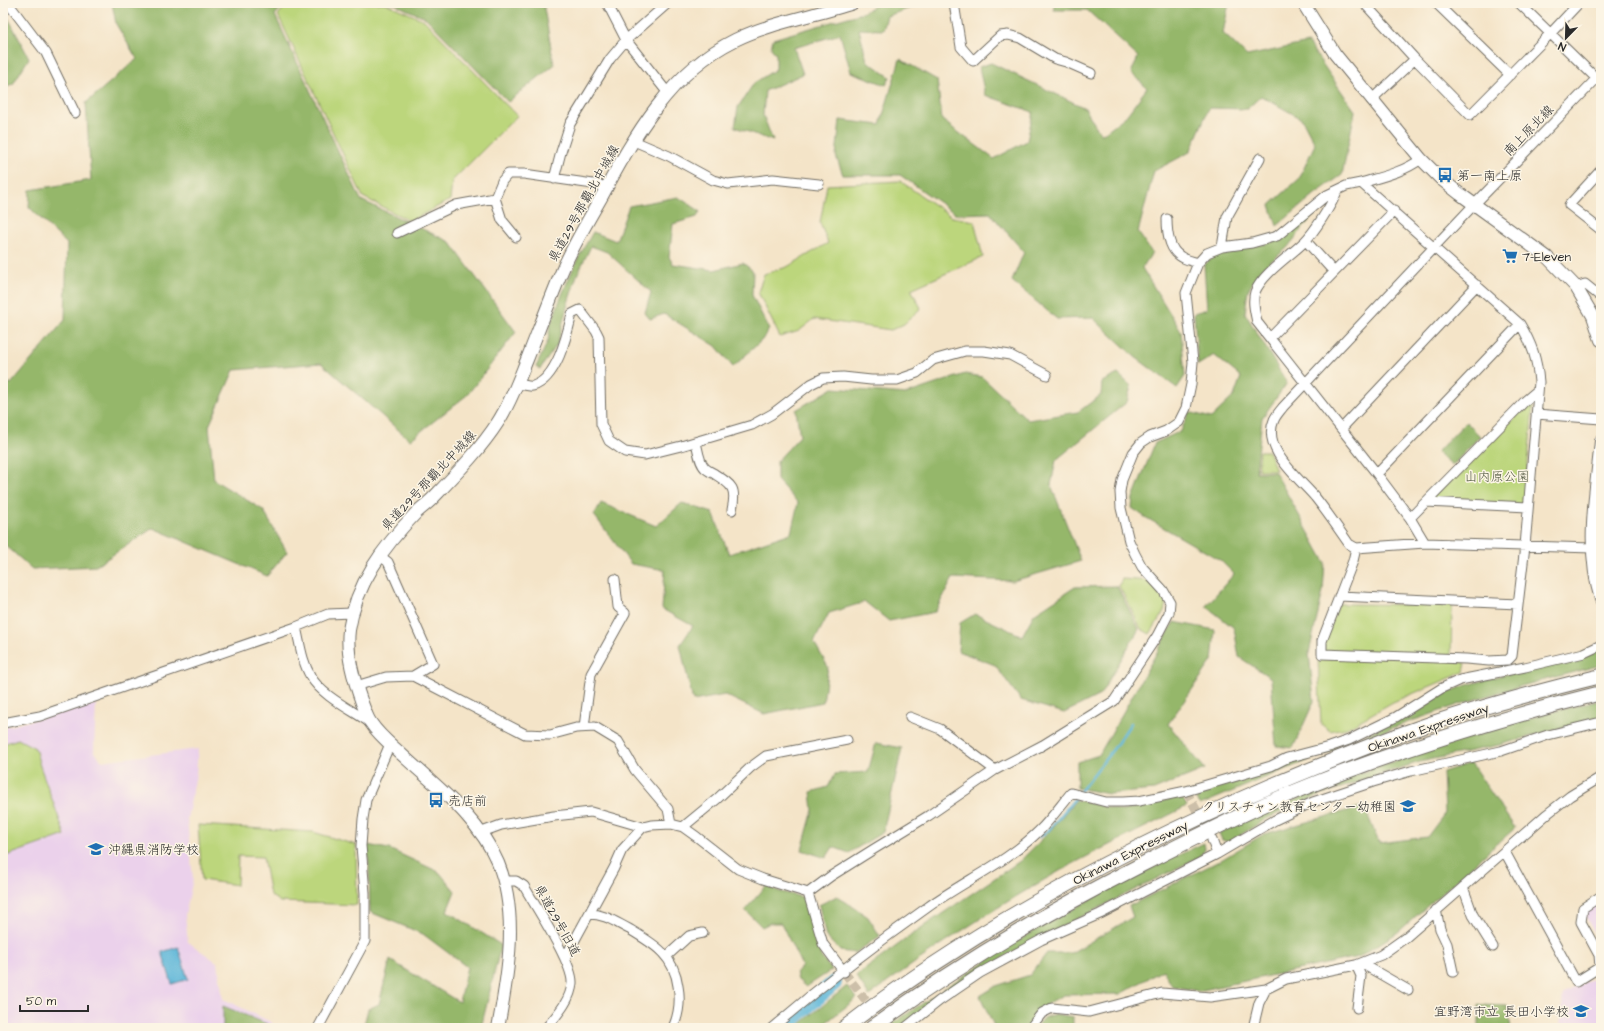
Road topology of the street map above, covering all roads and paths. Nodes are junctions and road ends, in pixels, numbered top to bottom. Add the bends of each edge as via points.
1 (8, 3) edge
2 (607, 3) edge
3 (853, 3) edge
4 (954, 3) edge
5 (1303, 3) edge
6 (1364, 3) edge
7 (1436, 3) edge
8 (1519, 3) edge
9 (1578, 3) edge
10 (667, 4) edge
11 (1550, 34) junction
12 (626, 40) junction
13 (1415, 59) junction
14 (1092, 74) dead end
15 (1510, 75) junction
16 (1599, 76) edge
17 (667, 92) junction
18 (1371, 100) junction
19 (75, 113) dead end
20 (634, 141) junction
21 (1260, 158) dead end
22 (1421, 159) junction
23 (1601, 170) edge
24 (554, 179) junction
25 (1362, 183) junction
26 (819, 184) dead end
27 (606, 188) junction
28 (1337, 191) junction
29 (495, 198) junction
30 (1474, 205) junction
31 (1394, 211) junction
32 (1167, 219) dead end
33 (1601, 230) edge
34 (397, 233) dead end
35 (516, 237) dead end
36 (1306, 241) junction
37 (1222, 247) junction
38 (1434, 247) junction
39 (1198, 263) junction
40 (1334, 272) junction
41 (1477, 285) junction
42 (1576, 287) junction
43 (1601, 297) edge
44 (1597, 314) edge
45 (1520, 324) junction
46 (1270, 338) junction
47 (1601, 340) edge
48 (1047, 375) dead end
49 (517, 384) junction
50 (1305, 384) junction
51 (1538, 390) junction
52 (1536, 414) junction
53 (1601, 419) edge
54 (1342, 428) junction
55 (1601, 441) edge
56 (696, 442) junction
57 (1377, 474) junction
58 (1426, 502) junction
59 (1528, 507) junction
60 (732, 510) dead end
61 (1410, 518) junction
62 (1425, 543) junction
63 (1525, 546) junction
64 (1356, 548) junction
65 (1596, 554) edge
66 (379, 555) junction
67 (615, 579) dead end
68 (1339, 596) junction
69 (1601, 599) edge
70 (1518, 604) junction
71 (352, 613) junction
72 (296, 627) junction
73 (1601, 645) edge
74 (1488, 661) junction
75 (1489, 674) junction
76 (413, 676) junction
77 (1601, 676) edge
78 (356, 686) junction
79 (1601, 692) edge
80 (910, 717) dead end
81 (370, 722) junction
82 (1601, 722) edge
83 (3, 723) edge
84 (584, 727) junction
85 (847, 740) dead end
86 (390, 744) junction
87 (995, 770) junction
88 (1601, 777) edge
89 (671, 824) junction
90 (642, 827) junction
91 (683, 827) junction
92 (482, 832) junction
93 (1212, 840) tunnel mouth
94 (1504, 852) junction
95 (1217, 854) junction
96 (504, 882) junction
97 (1463, 887) junction
98 (808, 893) junction
99 (1601, 896) edge
100 (1436, 910) junction
101 (589, 914) junction
102 (703, 933) dead end
103 (1493, 947) dead end
104 (667, 956) junction
105 (565, 958) junction
106 (1359, 964) junction
107 (843, 971) junction
108 (1453, 972) dead end
109 (1266, 989) junction
110 (1408, 990) dead end
111 (1357, 1008) dead end
112 (318, 1028) edge
113 (498, 1028) edge
114 (546, 1028) edge
115 (673, 1028) edge
116 (772, 1028) edge
117 (844, 1028) edge
118 (872, 1028) edge
119 (905, 1028) edge
120 (1030, 1028) edge
121 (1253, 1028) edge

1 - 19 street via 46,53
2 - 12 street
3 - 17 main road, 県道29号那覇北中城線 via 735,40 695,65
4 - 14 street via 961,47 973,61 1000,36 1008,35 1020,38 1055,59
5 - 18 main road via 1335,54
6 - 13 street
7 - 15 street
8 - 11 street
9 - 11 street
10 - 12 street
11 - 15 street
11 - 16 street
12 - 17 street
12 - 24 street via 610,59 570,124
13 - 15 street via 1470,115
13 - 18 street
16 - 30 street, 南上原北線
17 - 20 main road, 県道29号那覇北中城線
18 - 22 main road
20 - 26 street via 669,156 713,180 728,184 773,179
20 - 27 main road, 県道29号那覇北中城線
21 - 37 street via 1227,217
22 - 25 street via 1414,165
22 - 30 main road via 1441,180
23 - 33 street via 1569,204
24 - 27 street
24 - 29 street via 508,174
25 - 28 street via 1346,186
25 - 31 street
27 - 49 main road, 県道29号那覇北中城線 via 562,271
28 - 36 street via 1334,200
28 - 37 street via 1327,195 1277,236
29 - 34 street via 456,205
29 - 35 street via 502,220
30 - 38 street, 南上原北線
30 - 42 main road via 1547,257
31 - 38 street
31 - 40 street
32 - 39 street via 1172,246 1180,256
36 - 40 street
36 - 46 street via 1262,280 1254,294 1254,310 1258,322
37 - 39 street via 1207,253
38 - 41 street
38 - 50 street, 南上原北線
39 - 87 street via 1186,293 1193,362 1186,408 1179,422 1166,432 1140,443 1133,453 1120,492 1129,541 1142,567 1163,590 1170,602 1169,613 1157,636 1114,701 1043,745
40 - 46 street
41 - 45 street
41 - 54 street
42 - 43 street via 1585,284
42 - 44 main road
44 - 47 main road
45 - 51 street via 1531,342 1538,364
45 - 57 street
46 - 50 street
48 - 56 street via 1010,355 965,351 932,360 917,373 898,380 823,378 752,425
49 - 56 street via 532,386 546,378 558,361 572,314 580,310 599,337 601,424 609,441 625,452 645,455
49 - 66 main road, 県道29号那覇北中城線 via 503,415 480,448
50 - 54 street
50 - 64 street, 南上原北線 via 1274,420 1273,441 1283,464 1322,506 1349,544
51 - 52 street
51 - 58 street
52 - 53 street
52 - 59 street
54 - 57 street
55 - 65 main road
56 - 60 street via 705,468 729,483 734,490
57 - 61 street
58 - 59 street
58 - 61 street
59 - 63 street
61 - 62 street
62 - 63 street
62 - 64 street
63 - 65 street
63 - 70 street
64 - 68 street
65 - 69 main road via 1597,587
66 - 71 main road, 県道29号那覇北中城線
66 - 76 street via 388,562 432,664
67 - 84 street via 618,607 625,613 591,674
68 - 70 street
68 - 74 street via 1322,642 1322,654
70 - 74 street via 1512,656 1508,660
71 - 72 street via 328,614
71 - 78 main road, 県道29号那覇北中城線 via 348,646
72 - 81 street via 303,658 315,683
72 - 83 street via 40,716
73 - 75 street via 1584,653
74 - 75 street
75 - 107 street via 1460,680 1442,688 1396,717 1349,740 1287,758 1271,766 1139,801 1106,802 1071,793 1040,830 1009,855 929,906 878,942
76 - 78 street via 386,677
76 - 84 street via 525,734 550,735
77 - 117 highway, Okinawa Expressway via 1419,728 1338,758 1205,814 1079,877 1015,914 952,952
78 - 81 main road, 県道29号那覇北中城線
79 - 118 highway, Okinawa Expressway via 1425,744 1279,799 1218,826 1083,894 1025,927 963,965
80 - 87 street via 940,729
81 - 86 main road, 県道29号那覇北中城線
82 - 95 street via 1548,735 1501,751 1411,771 1313,802 1275,820
84 - 89 street via 595,727 618,741 635,770 668,809
85 - 91 street via 766,756
86 - 92 main road, 県道29号那覇北中城線
86 - 112 street via 366,800 363,819 361,846 365,940
87 - 98 street
88 - 94 street via 1570,796
89 - 90 street
89 - 91 street
90 - 92 street via 591,812 501,825
90 - 101 street via 622,850
91 - 98 street via 738,869
92 - 96 main road, 県道29号那覇北中城線 via 498,863
93 - 95 street
94 - 97 street
94 - 99 street via 1576,982 1600,967 1599,955 1581,922 1583,908
95 - 119 street via 1100,914 1041,940 980,973
96 - 105 street, 県道29号旧道 via 516,881 524,886
96 - 113 main road, 県道29号那覇北中城線 via 509,910 509,944
97 - 100 street
97 - 103 street via 1473,914
98 - 107 street via 823,944
100 - 106 street via 1381,955
100 - 108 street
101 - 104 street via 600,914 617,923 652,942
101 - 105 street
102 - 104 street via 689,936
104 - 115 street via 677,976 680,1001
105 - 114 street, 県道29号旧道 via 572,984 563,1007
106 - 109 street via 1286,979
106 - 110 street
106 - 111 street via 1361,976
107 - 116 street
109 - 120 street via 1210,997 1162,993 1089,1012 1052,1008 1042,1013
109 - 121 street via 1259,1003

